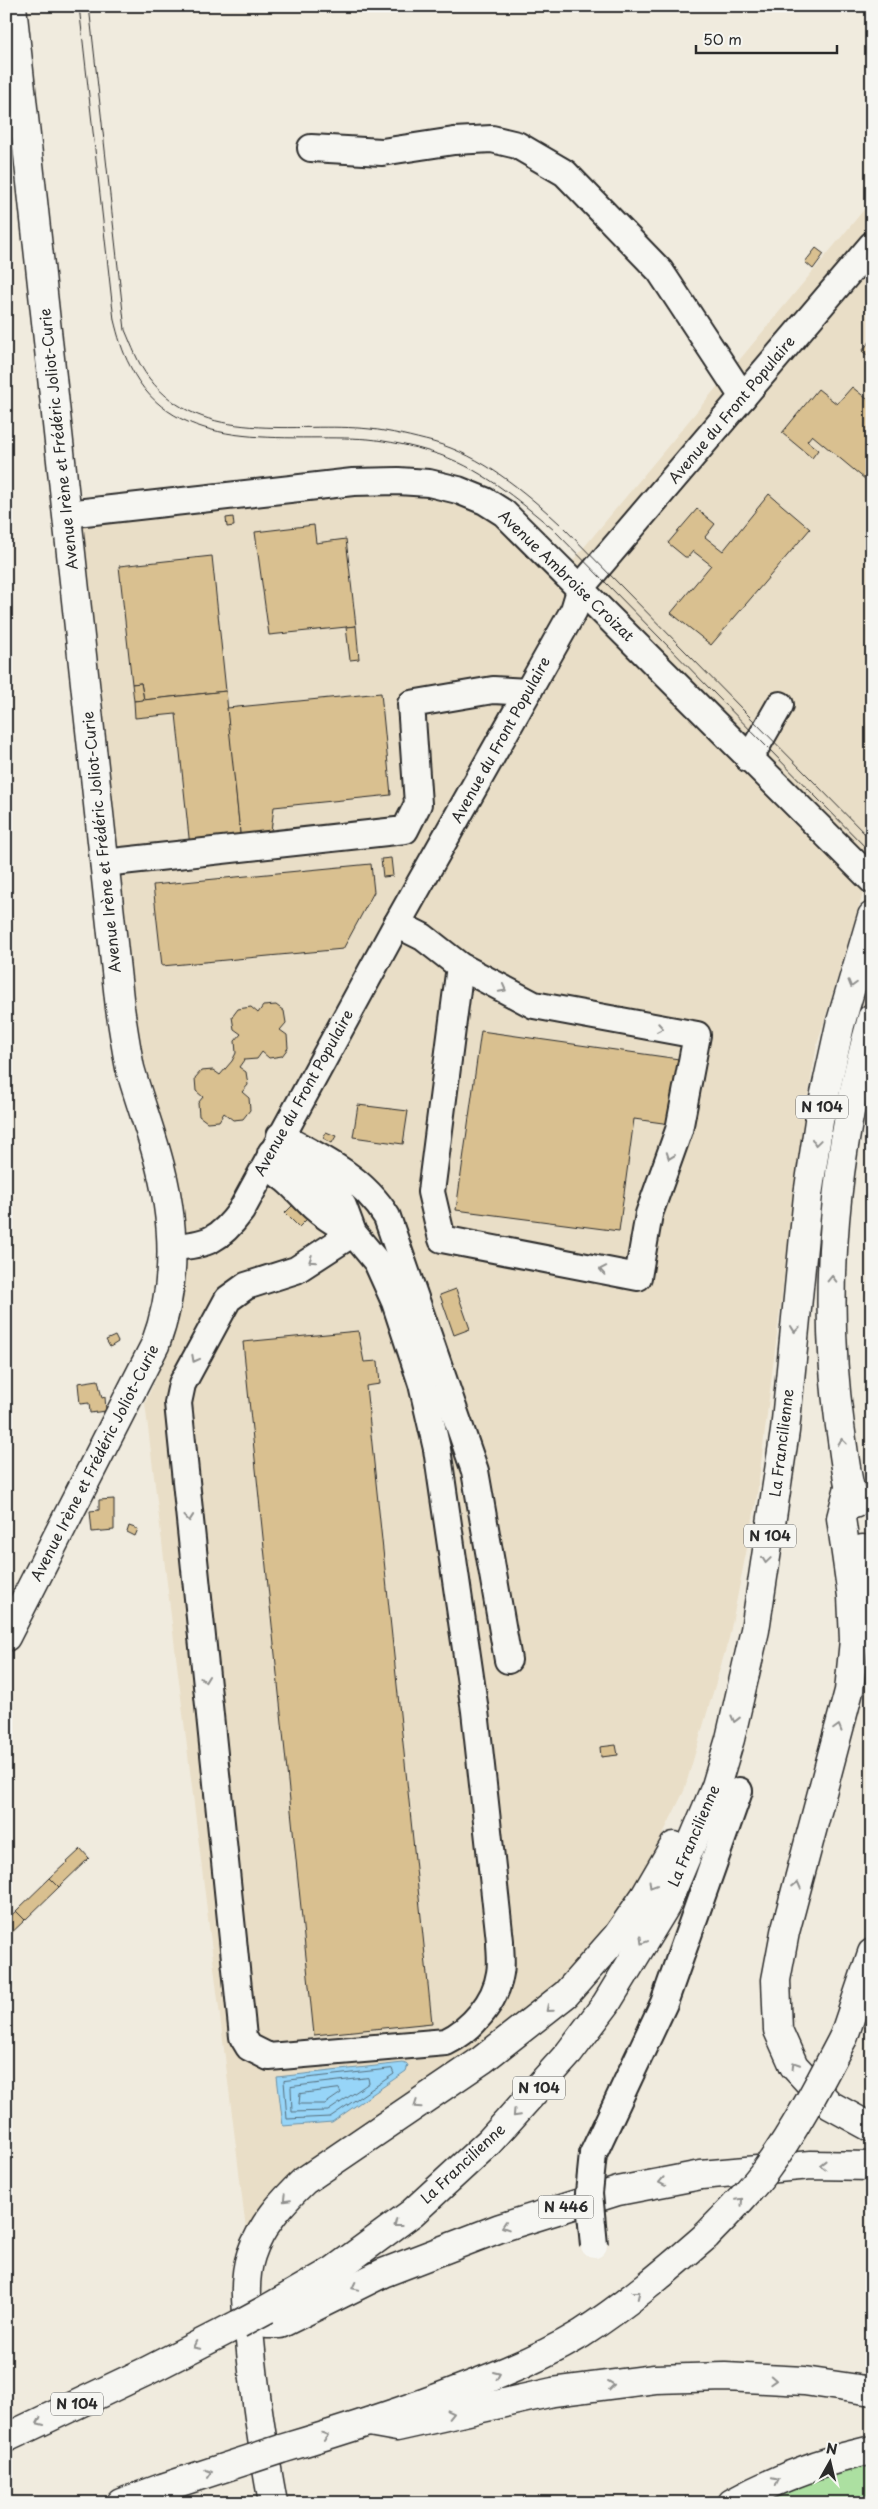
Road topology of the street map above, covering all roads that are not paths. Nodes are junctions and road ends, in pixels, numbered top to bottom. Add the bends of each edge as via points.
1 (12, 6) edge
2 (311, 148) dead end
3 (872, 245) edge
4 (743, 397) junction
5 (67, 514) junction
6 (581, 587) junction
7 (528, 692) junction
8 (780, 705) dead end
9 (749, 759) junction
10 (104, 863) junction
11 (866, 874) edge
12 (397, 924) junction
13 (869, 926) edge
14 (460, 966) junction
15 (872, 1018) edge
16 (272, 1152) junction
17 (353, 1233) junction
18 (172, 1247) junction
19 (849, 1487) junction
20 (872, 1591) edge
21 (6, 1637) edge
22 (508, 1660) dead end
23 (727, 1789) junction
24 (872, 1953) edge
25 (872, 2128) edge
26 (872, 2166) edge
27 (594, 2245) dead end
28 (267, 2316) junction
29 (872, 2391) edge
30 (369, 2422) junction
31 (6, 2438) edge
32 (872, 2450) edge
33 (121, 2503) edge
34 (273, 2503) edge
35 (732, 2503) edge

1 - 5 main road, Avenue Irène et Frédéric Joliot-Curie
2 - 4 street via 382,152 492,139 517,145 565,173 660,271
3 - 4 street, Avenue du Front Populaire
4 - 6 street, Avenue du Front Populaire
5 - 6 street, Avenue Ambroise Croizat via 353,482 429,483 458,490 504,513
5 - 10 main road, Avenue Irène et Frédéric Joliot-Curie
6 - 7 street, Avenue du Front Populaire via 574,610
6 - 9 street, Avenue Ambroise Croizat
7 - 10 street via 493,690 411,704 418,804 405,830
7 - 12 street, Avenue du Front Populaire
8 - 9 street
9 - 11 street, Avenue Ambroise Croizat
10 - 18 main road, Avenue Irène et Frédéric Joliot-Curie via 126,1046 163,1177
12 - 14 street via 422,936
12 - 16 street, Avenue du Front Populaire
13 -> 23 main road, La Francilienne / N 104 via 840,1025 819,1120 808,1195 785,1431
14 -> 14 street via 534,1005 697,1034 680,1130 649,1214 638,1277 442,1239 431,1192
19 -> 15 main road, N 104 via 836,1397 832,1278 842,1161 851,1103
16 - 17 street via 282,1174 313,1206
16 - 17 street via 335,1193
16 - 18 street, Avenue du Front Populaire via 228,1229 213,1240 195,1246
16 - 22 street via 359,1182 377,1200 387,1217 474,1471
17 -> 17 street via 296,1270 246,1286 228,1299 182,1384 178,1403 243,2037 249,2047 269,2057 446,2042 461,2035 475,2022 496,1989 501,1972 476,1711 437,1448 422,1384 395,1302 377,1262
18 - 21 main road, Avenue Irène et Frédéric Joliot-Curie via 171,1281 155,1345
19 - 20 main road, N 104
25 -> 19 main road via 830,2106 794,2066 778,2030 776,1980 787,1923 849,1691 854,1640 842,1518
23 - 27 street, bridge via 664,2002 593,2154 589,2193
23 -> 28 main road, La Francilienne / N 104 via 606,2004 563,2061 489,2142 412,2213
23 -> 34 main road via 690,1810 672,1851 645,1896 617,1936 566,1994 482,2060 304,2181 282,2202 265,2227 247,2273 246,2304 256,2410
30 -> 24 main road, bridge via 494,2377 548,2352 620,2307 706,2236 765,2171 808,2104 844,2036
26 -> 28 main road, N 446 via 811,2165 701,2175 618,2191 500,2228 383,2273 280,2324
28 -> 31 main road, La Francilienne / N 104, bridge via 239,2324
30 -> 29 main road via 397,2427 553,2392 655,2379 735,2378 804,2382
33 -> 30 main road, bridge
35 -> 32 main road via 788,2475 831,2459

